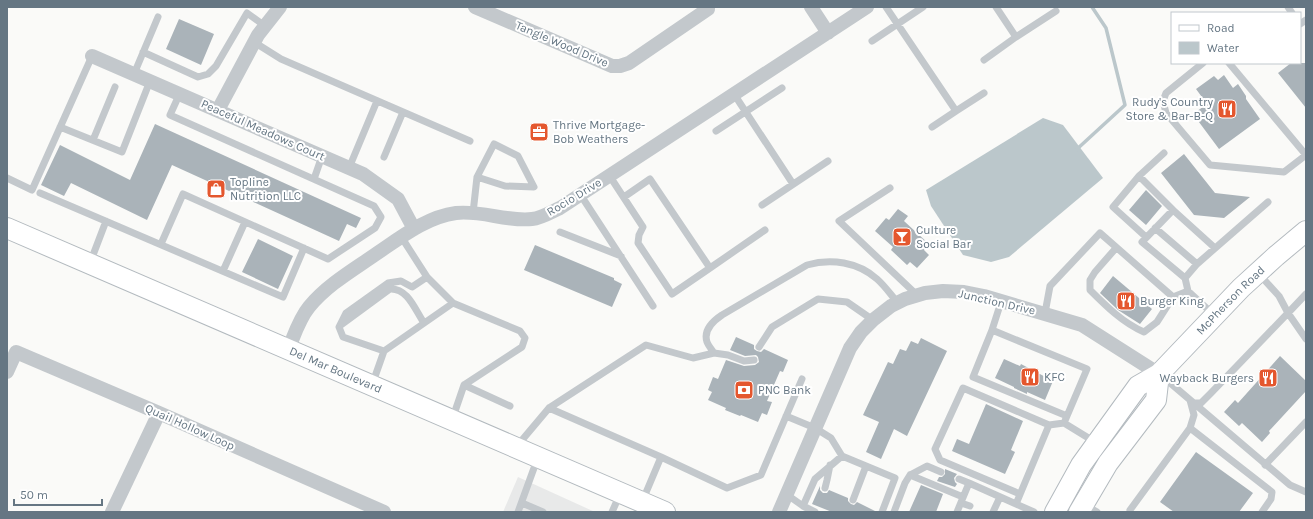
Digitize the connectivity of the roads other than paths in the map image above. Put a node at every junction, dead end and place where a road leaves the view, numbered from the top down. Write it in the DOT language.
graph roads {
  1 [pos="280,7"];
  2 [pos="475,7"];
  3 [pos="811,7"];
  4 [pos="867,7"];
  5 [pos="886,7"];
  6 [pos="923,7"];
  7 [pos="996,7"];
  8 [pos="708,8"];
  9 [pos="1056,11"];
  10 [pos="158,17"];
  11 [pos="897,24"];
  12 [pos="265,26"];
  13 [pos="828,33"];
  14 [pos="1016,37"];
  15 [pos="872,41"];
  16 [pos="254,42"];
  17 [pos="143,52"];
  18 [pos="92,56"];
  19 [pos="984,60"];
  20 [pos="1202,64"];
  21 [pos="1230,64"];
  22 [pos="134,74"];
  23 [pos="150,80"];
  24 [pos="116,87"];
  25 [pos="782,88"];
  26 [pos="984,92"];
  27 [pos="180,93"];
  28 [pos="734,94"];
  29 [pos="378,101"];
  30 [pos="218,110"];
  31 [pos="746,111"];
  32 [pos="956,111"];
  33 [pos="403,112"];
  34 [pos="60,127"];
  35 [pos="932,127"];
  36 [pos="716,131"];
  37 [pos="93,140"];
  38 [pos="470,141"];
  39 [pos="1164,153"];
  40 [pos="1306,155"];
  41 [pos="322,156"];
  42 [pos="384,157"];
  43 [pos="828,161"];
  44 [pos="349,168"];
  45 [pos="609,175"];
  46 [pos="1139,176"];
  47 [pos="477,177"];
  48 [pos="7,178"];
  49 [pos="314,179"];
  50 [pos="793,184"];
  51 [pos="890,188"];
  52 [pos="40,193"];
  53 [pos="580,194"];
  54 [pos="624,197"];
  55 [pos="1268,202"];
  56 [pos="762,205"];
  57 [pos="1173,210"];
  58 [pos="473,213"];
  59 [pos="106,220"];
  60 [pos="245,222"];
  61 [pos="7,228"];
  62 [pos="1155,228"];
  63 [pos="414,229"];
  64 [pos="765,230"];
  65 [pos="1306,231"];
  66 [pos="560,232"];
  67 [pos="1146,237"];
  68 [pos="402,238"];
  69 [pos="160,244"];
  70 [pos="304,248"];
  71 [pos="1116,248"];
  72 [pos="1216,248"];
  73 [pos="620,256"];
  74 [pos="90,264"];
  75 [pos="1197,264"];
  76 [pos="710,268"];
  77 [pos="223,271"];
  78 [pos="1258,272"];
  79 [pos="427,277"];
  80 [pos="1185,278"];
  81 [pos="1188,291"];
  82 [pos="917,295"];
  83 [pos="1306,295"];
  84 [pos="1173,297"];
  85 [pos="898,302"];
  86 [pos="1001,302"];
  87 [pos="453,303"];
  88 [pos="653,306"];
  89 [pos="1045,313"];
  90 [pos="1288,313"];
  91 [pos="1214,315"];
  92 [pos="873,320"];
  93 [pos="424,324"];
  94 [pos="339,326"];
  95 [pos="992,330"];
  96 [pos="1306,339"];
  97 [pos="759,347"];
  98 [pos="288,350"];
  99 [pos="384,352"];
  100 [pos="714,353"];
  101 [pos="754,360"];
  102 [pos="7,372"];
  103 [pos="1159,374"];
  104 [pos="802,379"];
  105 [pos="464,385"];
  106 [pos="371,386"];
  107 [pos="1192,402"];
  108 [pos="510,406"];
  109 [pos="549,408"];
  110 [pos="159,413"];
  111 [pos="786,416"];
  112 [pos="1066,419"];
  113 [pos="452,420"];
  114 [pos="1306,422"];
  115 [pos="1049,425"];
  116 [pos="816,428"];
  117 [pos="1190,428"];
  118 [pos="1096,442"];
  119 [pos="515,448"];
  120 [pos="842,456"];
  121 [pos="538,457"];
  122 [pos="661,457"];
  123 [pos="1265,465"];
  124 [pos="830,466"];
  125 [pos="866,466"];
  126 [pos="941,472"];
  127 [pos="910,475"];
  128 [pos="959,479"];
  129 [pos="969,483"];
  130 [pos="824,488"];
  131 [pos="1306,492"];
  132 [pos="620,493"];
  133 [pos="786,494"];
  134 [pos="1020,494"];
  135 [pos="1000,497"];
  136 [pos="853,500"];
  137 [pos="962,500"];
  138 [pos="642,502"];
  139 [pos="522,503"];
  140 [pos="1016,504"];
  141 [pos="803,506"];
  142 [pos="970,506"];
  143 [pos="1087,509"];
  144 [pos="816,510"];
  145 [pos="1130,511"];
  146 [pos="112,512"];
  147 [pos="384,512"];
  148 [pos="518,512"];
  149 [pos="543,512"];
  150 [pos="612,512"];
  151 [pos="665,512"];
  152 [pos="779,512"];
  153 [pos="882,512"];
  154 [pos="894,512"];
  155 [pos="957,512"];
  156 [pos="993,512"];
  157 [pos="1034,512"];
  158 [pos="1056,512"];
  159 [pos="1262,512"];
  1 -- 12 [label="street"];
  2 -- 8 [label="street, Tangle Wood Drive"];
  3 -- 13 [label="street"];
  4 -- 13 [label="street, Rocio Drive"];
  5 -- 11 [label="lane"];
  6 -- 11 [label="lane"];
  7 -- 14 [label="lane"];
  9 -- 14 [label="lane"];
  10 -- 17 [label="lane"];
  11 -- 15 [label="lane"];
  11 -- 32 [label="lane"];
  12 -- 16 [label="street"];
  12 -- 17 [label="lane"];
  13 -- 28 [label="street, Rocio Drive"];
  14 -- 19 [label="lane"];
  16 -- 29 [label="lane"];
  16 -- 30 [label="street"];
  17 -- 22 [label="lane"];
  18 -- 22 [label="street, Peaceful Meadows Court"];
  18 -- 34 [label="lane"];
  20 -- 40 [label="lane"];
  21 -- 40 [label="lane"];
  22 -- 23 [label="street, Peaceful Meadows Court"];
  23 -- 27 [label="street, Peaceful Meadows Court"];
  23 -- 37 [label="lane"];
  24 -- 37 [label="lane"];
  25 -- 31 [label="lane"];
  26 -- 32 [label="lane"];
  27 -- 30 [label="street, Peaceful Meadows Court"];
  27 -- 49 [label="lane"];
  28 -- 31 [label="lane"];
  28 -- 45 [label="street, Rocio Drive"];
  29 -- 33 [label="lane"];
  29 -- 44 [label="lane"];
  30 -- 41 [label="street, Peaceful Meadows Court"];
  31 -- 36 [label="lane"];
  31 -- 50 [label="lane"];
  32 -- 35 [label="lane"];
  33 -- 38 [label="lane"];
  33 -- 42 [label="lane"];
  34 -- 37 [label="lane"];
  34 -- 48 [label="lane"];
  39 -- 46 [label="lane"];
  41 -- 44 [label="street, Peaceful Meadows Court"];
  41 -- 49 [label="lane"];
  43 -- 50 [label="lane"];
  44 -- 63 [label="street, Peaceful Meadows Court"];
  45 -- 53 [label="street, Rocio Drive"];
  45 -- 54 [label="lane"];
  46 -- 57 [label="lane"];
  46 -- 67 [label="lane"];
  47 -- 47 [label="lane"];
  47 -- 58 [label="lane"];
  49 -- 70 [label="lane"];
  50 -- 56 [label="lane"];
  51 -- 82 [label="lane"];
  52 -- 59 [label="lane"];
  53 -- 58 [label="street, Rocio Drive"];
  53 -- 73 [label="lane"];
  54 -- 76 [label="lane"];
  54 -- 76 [label="lane"];
  55 -- 72 [label="lane"];
  57 -- 62 [label="lane"];
  57 -- 72 [label="lane"];
  58 -- 63 [label="street, Rocio Drive"];
  59 -- 69 [label="lane"];
  59 -- 74 [label="lane"];
  60 -- 69 [label="lane"];
  60 -- 70 [label="lane"];
  60 -- 77 [label="lane"];
  61 -- 74 [label="main road, Del Mar Boulevard"];
  62 -- 67 [label="lane"];
  62 -- 75 [label="lane"];
  63 -- 68 [label="street, Rocio Drive"];
  64 -- 76 [label="lane"];
  65 -- 78 [label="main road, McPherson Road"];
  66 -- 73 [label="lane"];
  67 -- 80 [label="lane"];
  68 -- 79 [label="lane"];
  68 -- 98 [label="street, Rocio Drive"];
  69 -- 77 [label="lane"];
  70 -- 77 [label="lane"];
  71 -- 84 [label="lane"];
  71 -- 84 [label="lane"];
  71 -- 89 [label="lane"];
  72 -- 75 [label="lane"];
  73 -- 88 [label="lane"];
  74 -- 98 [label="main road, Del Mar Boulevard"];
  75 -- 80 [label="lane"];
  78 -- 90 [label="lane"];
  78 -- 91 [label="main road, McPherson Road"];
  79 -- 87 [label="lane"];
  79 -- 94 [label="lane"];
  80 -- 81 [label="lane"];
  81 -- 84 [label="lane"];
  81 -- 91 [label="lane"];
  82 -- 85 [label="street, Junction Drive"];
  82 -- 86 [label="street, Junction Drive"];
  83 -- 90 [label="lane"];
  85 -- 92 [label="street, Junction Drive"];
  85 -- 100 [label="lane"];
  86 -- 89 [label="street, Junction Drive"];
  86 -- 95 [label="lane"];
  87 -- 93 [label="lane"];
  87 -- 105 [label="lane"];
  89 -- 103 [label="street, Junction Drive"];
  90 -- 96 [label="lane"];
  90 -- 107 [label="lane"];
  91 -- 103 [label="main road, McPherson Road"];
  92 -- 97 [label="lane"];
  92 -- 116 [label="street, Junction Drive"];
  93 -- 94 [label="lane"];
  93 -- 99 [label="lane"];
  94 -- 99 [label="lane"];
  95 -- 112 [label="lane"];
  95 -- 112 [label="lane"];
  98 -- 106 [label="main road, Del Mar Boulevard"];
  99 -- 106 [label="lane"];
  100 -- 101 [label="lane"];
  100 -- 109 [label="lane"];
  102 -- 110 [label="street, Quail Hollow Loop"];
  103 -- 107 [label="lane"];
  103 -- 118 [label="main road, McPherson Road"];
  103 -- 143 [label="main road"];
  104 -- 111 [label="lane"];
  105 -- 108 [label="lane"];
  105 -- 113 [label="lane"];
  106 -- 113 [label="main road, Del Mar Boulevard"];
  107 -- 117 [label="lane"];
  107 -- 123 [label="lane"];
  109 -- 119 [label="lane"];
  109 -- 122 [label="lane"];
  110 -- 146 [label="street"];
  110 -- 147 [label="street, Quail Hollow Loop"];
  111 -- 116 [label="lane"];
  111 -- 122 [label="lane"];
  112 -- 115 [label="lane"];
  112 -- 118 [label="lane"];
  113 -- 119 [label="main road, Del Mar Boulevard"];
  114 -- 123 [label="lane"];
  115 -- 134 [label="lane"];
  115 -- 134 [label="lane"];
  116 -- 120 [label="lane"];
  116 -- 133 [label="street, Junction Drive"];
  117 -- 145 [label="lane"];
  117 -- 159 [label="lane"];
  118 -- 158 [label="main road, McPherson Road"];
  119 -- 121 [label="main road, Del Mar Boulevard"];
  120 -- 124 [label="lane"];
  120 -- 125 [label="lane"];
  121 -- 132 [label="main road, Del Mar Boulevard"];
  121 -- 139 [label="lane"];
  122 -- 138 [label="lane"];
  123 -- 131 [label="lane"];
  124 -- 130 [label="lane"];
  124 -- 141 [label="lane"];
  125 -- 136 [label="lane"];
  125 -- 153 [label="lane"];
  126 -- 127 [label="lane"];
  127 -- 137 [label="lane"];
  127 -- 154 [label="lane"];
  128 -- 129 [label="lane"];
  129 -- 135 [label="lane"];
  129 -- 137 [label="lane"];
  132 -- 138 [label="main road, Del Mar Boulevard"];
  132 -- 150 [label="lane"];
  133 -- 141 [label="lane"];
  133 -- 152 [label="street, Junction Drive"];
  134 -- 140 [label="lane"];
  135 -- 140 [label="lane"];
  135 -- 156 [label="lane"];
  137 -- 142 [label="lane"];
  137 -- 155 [label="lane"];
  138 -- 151 [label="main road, Del Mar Boulevard"];
  139 -- 148 [label="lane"];
  139 -- 149 [label="lane"];
  140 -- 157 [label="lane"];
  141 -- 144 [label="lane"];
}
